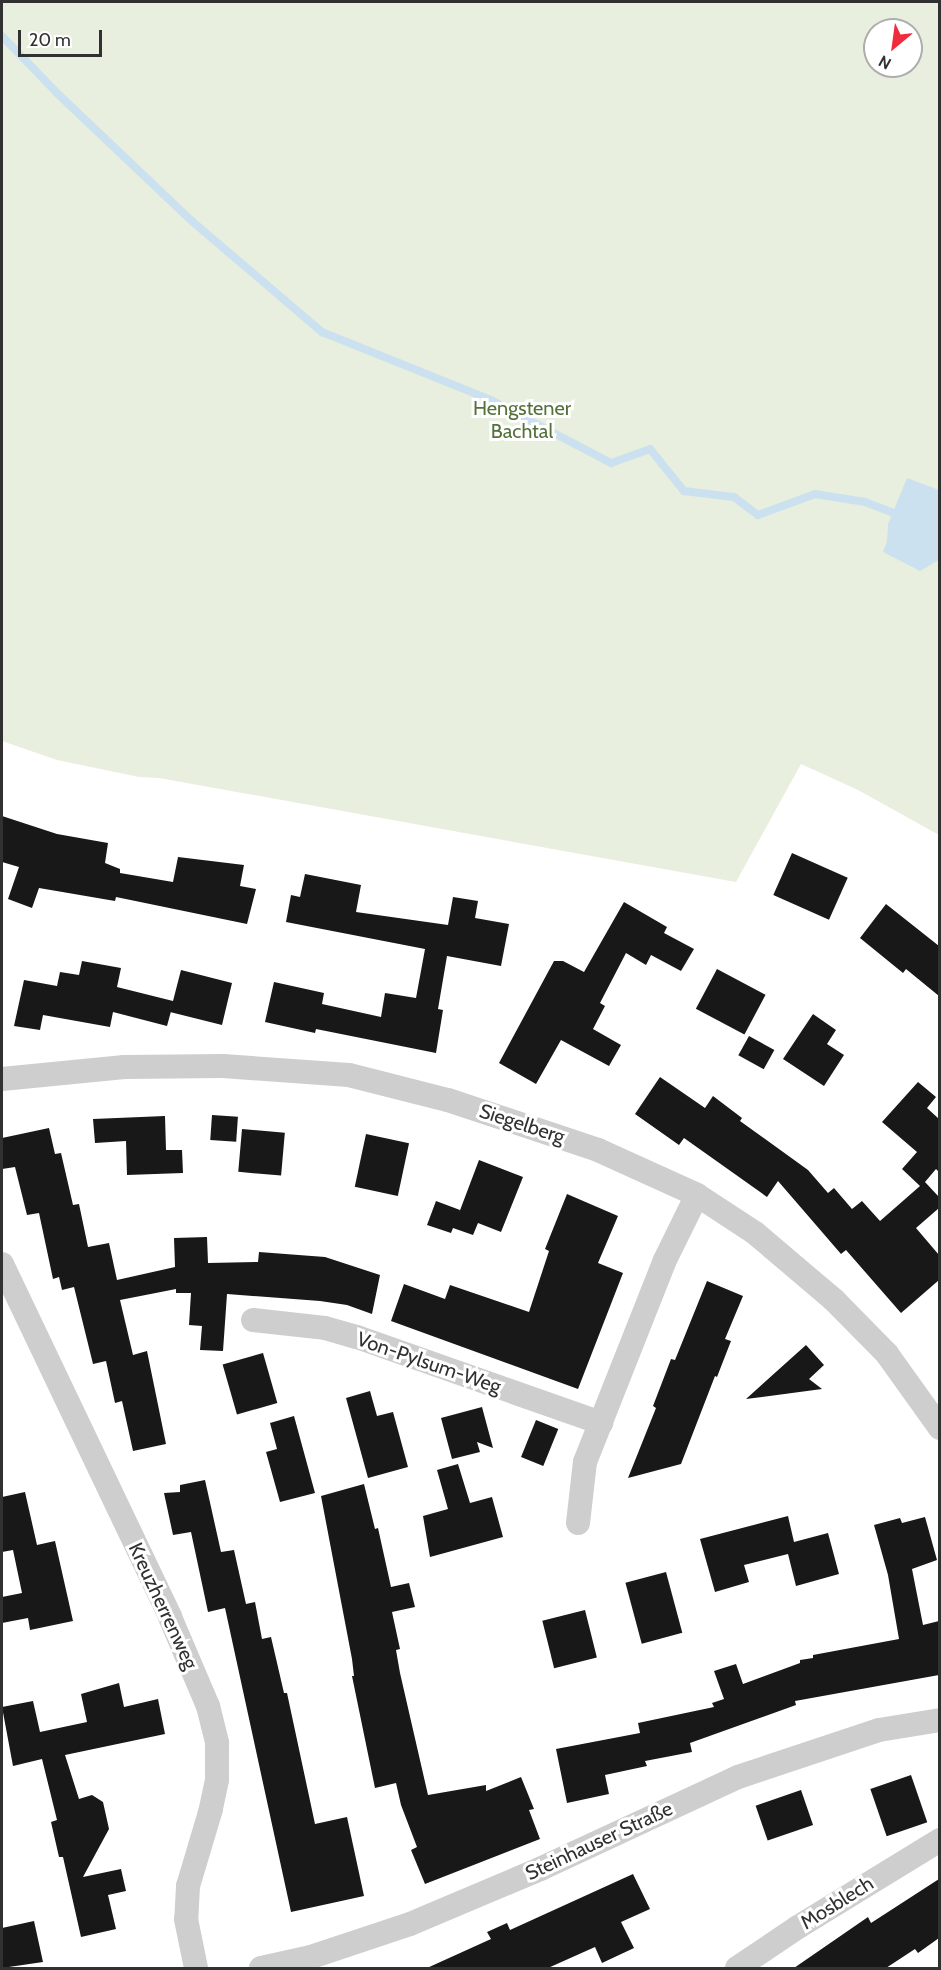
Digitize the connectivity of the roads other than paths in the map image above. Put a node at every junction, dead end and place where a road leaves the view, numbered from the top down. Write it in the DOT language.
graph roads {
  1 [pos="2,1079"];
  2 [pos="697,1196"];
  3 [pos="2,1264"];
  4 [pos="253,1320"];
  5 [pos="601,1423"];
  6 [pos="939,1428"];
  7 [pos="578,1523"];
  8 [pos="939,1720"];
  9 [pos="939,1840"];
  10 [pos="196,1968"];
  11 [pos="261,1968"];
  12 [pos="737,1968"];
  1 -- 2 [label="street, Siegelberg"];
  2 -- 5 [label="street"];
  2 -- 6 [label="street, Siegelberg"];
  3 -- 10 [label="street, Kreuzherrenweg"];
  4 -- 5 [label="street, Von-Pylsum-Weg"];
  5 -- 7 [label="street"];
  8 -- 11 [label="street, Steinhauser Straße"];
  9 -- 12 [label="street, Mosblech"];
}
